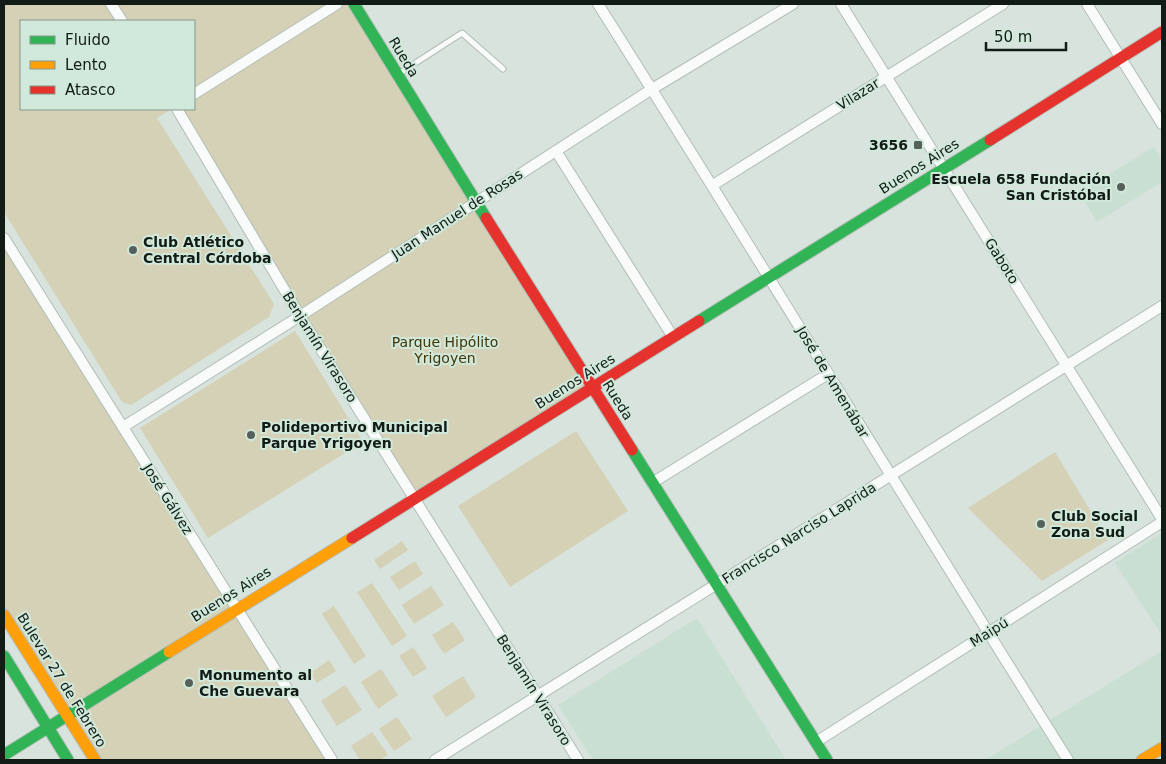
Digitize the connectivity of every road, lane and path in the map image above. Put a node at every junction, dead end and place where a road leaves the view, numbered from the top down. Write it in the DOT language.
graph roads {
  1 [pos="111,4"];
  2 [pos="337,4"];
  3 [pos="354,4"];
  4 [pos="598,4"];
  5 [pos="793,4"];
  6 [pos="841,4"];
  7 [pos="1003,4"];
  8 [pos="1087,4"];
  9 [pos="121,20"];
  10 [pos="1162,32"];
  11 [pos="1121,58"];
  12 [pos="504,69"];
  13 [pos="397,75"];
  14 [pos="886,77"];
  15 [pos="652,89"];
  16 [pos="195,93"];
  17 [pos="178,110"];
  18 [pos="1162,124"];
  19 [pos="556,151"];
  20 [pos="944,168"];
  21 [pos="712,185"];
  22 [pos="476,202"];
  23 [pos="4,238"];
  24 [pos="769,277"];
  25 [pos="1162,306"];
  26 [pos="300,316"];
  27 [pos="673,338"];
  28 [pos="1067,365"];
  29 [pos="828,374"];
  30 [pos="593,387"];
  31 [pos="123,427"];
  32 [pos="891,476"];
  33 [pos="652,483"];
  34 [pos="415,499"];
  35 [pos="1162,521"];
  36 [pos="717,584"];
  37 [pos="237,608"];
  38 [pos="4,615"];
  39 [pos="988,633"];
  40 [pos="4,656"];
  41 [pos="538,696"];
  42 [pos="67,716"];
  43 [pos="48,728"];
  44 [pos="816,742"];
  45 [pos="1162,748"];
  46 [pos="4,755"];
  47 [pos="68,760"];
  48 [pos="95,760"];
  49 [pos="332,760"];
  50 [pos="435,760"];
  51 [pos="578,760"];
  52 [pos="827,760"];
  53 [pos="1068,760"];
  54 [pos="1142,760"];
  1 -- 9 [label="street"];
  2 -- 16 [label="street"];
  3 -- 13 [label="street, Rueda"];
  4 -- 15 [label="street, José de Amenábar"];
  5 -- 15 [label="street, Juan Manuel de Rosas"];
  6 -- 14 [label="street, Gaboto"];
  7 -- 14 [label="street, Vilazar"];
  8 -- 11 [label="street"];
  10 -- 11 [label="street, Buenos Aires"];
  11 -- 18 [label="street"];
  11 -- 20 [label="street, Buenos Aires"];
  12 -- 13 [label="lane"];
  13 -- 22 [label="street, Rueda"];
  14 -- 20 [label="street, Gaboto"];
  14 -- 21 [label="street, Vilazar"];
  15 -- 19 [label="street, Juan Manuel de Rosas"];
  15 -- 21 [label="street, José de Amenábar"];
  17 -- 26 [label="street, Benjamín Virasoro"];
  19 -- 22 [label="street, Juan Manuel de Rosas"];
  19 -- 27 [label="street"];
  20 -- 24 [label="street, Buenos Aires"];
  20 -- 28 [label="street, Gaboto"];
  21 -- 24 [label="street, José de Amenábar"];
  22 -- 26 [label="street, Juan Manuel de Rosas"];
  22 -- 30 [label="street, Rueda"];
  23 -- 31 [label="street, José Gálvez"];
  24 -- 27 [label="street, Buenos Aires"];
  24 -- 29 [label="street, José de Amenábar"];
  25 -- 28 [label="street, Francisco Narciso Laprida"];
  26 -- 31 [label="street, Juan Manuel de Rosas"];
  26 -- 34 [label="street, Benjamín Virasoro"];
  27 -- 30 [label="street, Buenos Aires"];
  28 -- 32 [label="street, Francisco Narciso Laprida"];
  28 -- 35 [label="street, Gaboto"];
  29 -- 32 [label="street, José de Amenábar"];
  29 -- 33 [label="street"];
  30 -- 33 [label="street, Rueda"];
  30 -- 34 [label="street, Buenos Aires"];
  31 -- 37 [label="street, José Gálvez"];
  32 -- 36 [label="street, Francisco Narciso Laprida"];
  32 -- 39 [label="street, José de Amenábar"];
  33 -- 36 [label="street, Rueda"];
  34 -- 37 [label="street, Buenos Aires"];
  34 -- 41 [label="street, Benjamín Virasoro"];
  35 -- 39 [label="street, Maipú"];
  36 -- 41 [label="street, Francisco Narciso Laprida"];
  36 -- 44 [label="street, Rueda"];
  37 -- 42 [label="street, Buenos Aires"];
  37 -- 49 [label="street, José Gálvez"];
  38 -- 42 [label="street, Bulevar 27 de Febrero"];
  39 -- 44 [label="street, Maipú"];
  39 -- 53 [label="street, José de Amenábar"];
  40 -- 43 [label="street"];
  41 -- 50 [label="street, Francisco Narciso Laprida"];
  41 -- 51 [label="street, Benjamín Virasoro"];
  42 -- 43 [label="street, Buenos Aires"];
  42 -- 48 [label="street, Bulevar 27 de Febrero"];
  43 -- 46 [label="street, Buenos Aires"];
  43 -- 47 [label="street"];
  44 -- 52 [label="street, Rueda"];
  45 -- 54 [label="street"];
}
